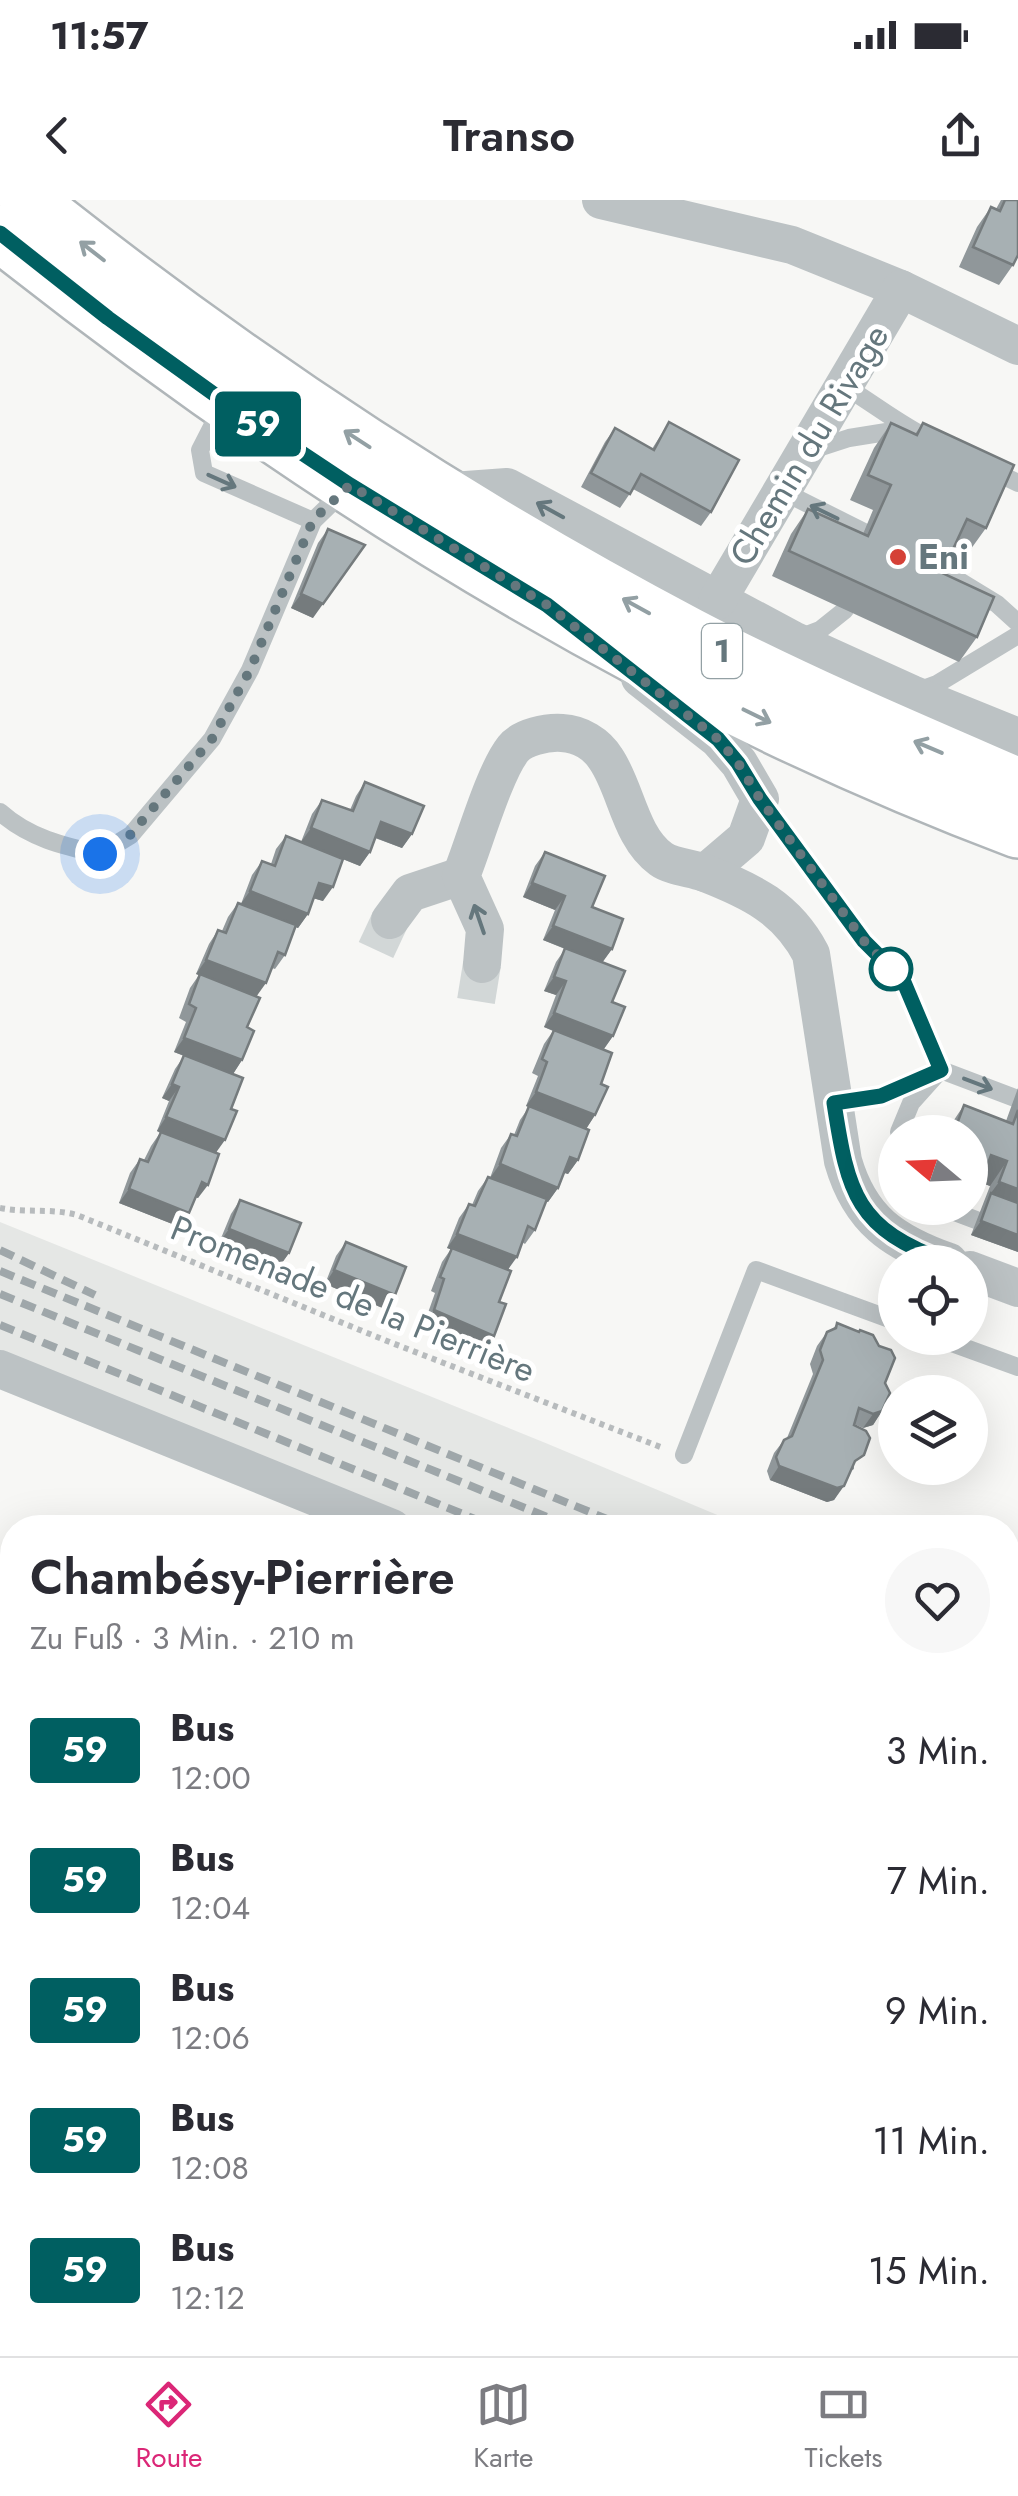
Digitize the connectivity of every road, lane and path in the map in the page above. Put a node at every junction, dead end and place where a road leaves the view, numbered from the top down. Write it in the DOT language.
graph roads {
  1 [pos="27,200"];
  2 [pos="601,200"];
  3 [pos="0,233"];
  4 [pos="901,289"];
  5 [pos="1018,346"];
  6 [pos="846,387"];
  7 [pos="906,429"];
  8 [pos="808,451"];
  9 [pos="1018,483"];
  10 [pos="440,492"];
  11 [pos="784,492"];
  12 [pos="331,503"];
  13 [pos="864,532"];
  14 [pos="938,568"];
  15 [pos="717,601"];
  16 [pos="547,605"];
  17 [pos="846,610"];
  18 [pos="1018,622"];
  19 [pos="1018,635"];
  20 [pos="794,640"];
  21 [pos="912,694"];
  22 [pos="1018,736"];
  23 [pos="1018,786"];
  24 [pos="760,799"];
  25 [pos="0,812"];
  26 [pos="1018,830"];
  27 [pos="705,873"];
  28 [pos="461,876"];
  29 [pos="390,920"];
  30 [pos="482,964"];
  31 [pos="941,1070"];
  32 [pos="1015,1098"];
  33 [pos="834,1103"];
  34 [pos="907,1115"];
  35 [pos="0,1208"];
  36 [pos="910,1245"];
  37 [pos="988,1277"];
  38 [pos="1018,1288"];
  39 [pos="878,1316"];
  40 [pos="985,1355"];
  41 [pos="1018,1367"];
  42 [pos="0,1368"];
  43 [pos="684,1455"];
  44 [pos="360,1515"];
  10 -- 1 [label="main road, 1, one-way"];
  2 -- 4 [label="street, Chemin du Rivage"];
  3 -- 12 [label="main road, 1, one-way"];
  4 -- 5 [label="street, Chemin du Rivage"];
  4 -- 6 [label="street, Chemin du Rivage"];
  6 -- 7 [label="lane"];
  6 -- 8 [label="street, Chemin du Rivage"];
  7 -- 8 [label="lane"];
  7 -- 9 [label="lane"];
  8 -- 11 [label="street, Chemin du Rivage"];
  15 -- 10 [label="street, one-way"];
  23 -- 10 [label="main road, 1, one-way"];
  13 -- 11 [label="lane, one-way"];
  11 -- 15 [label="street, Chemin du Rivage"];
  12 -- 16 [label="main road, 1"];
  12 -- 25 [label="lane"];
  14 -- 18 [label="lane"];
  15 -- 20 [label="street"];
  16 -- 24 [label="street"];
  16 -- 26 [label="main road, 1, one-way"];
  17 -- 20 [label="lane"];
  19 -- 21 [label="lane"];
  20 -- 21 [label="street"];
  21 -- 22 [label="street"];
  24 -- 27 [label="street"];
  24 -- 31 [label="lane"];
  27 -- 28 [label="street"];
  27 -- 33 [label="street"];
  28 -- 29 [label="street"];
  30 -- 28 [label="street, one-way"];
  31 -- 32 [label="lane, one-way"];
  31 -- 33 [label="lane"];
  31 -- 34 [label="lane"];
  33 -- 36 [label="street"];
  35 -- 43 [label="path, Promenade de la Pierrière"];
  37 -- 38 [label="street"];
  39 -- 43 [label="lane"];
  40 -- 41 [label="lane"];
  42 -- 44 [label="street"];
}
